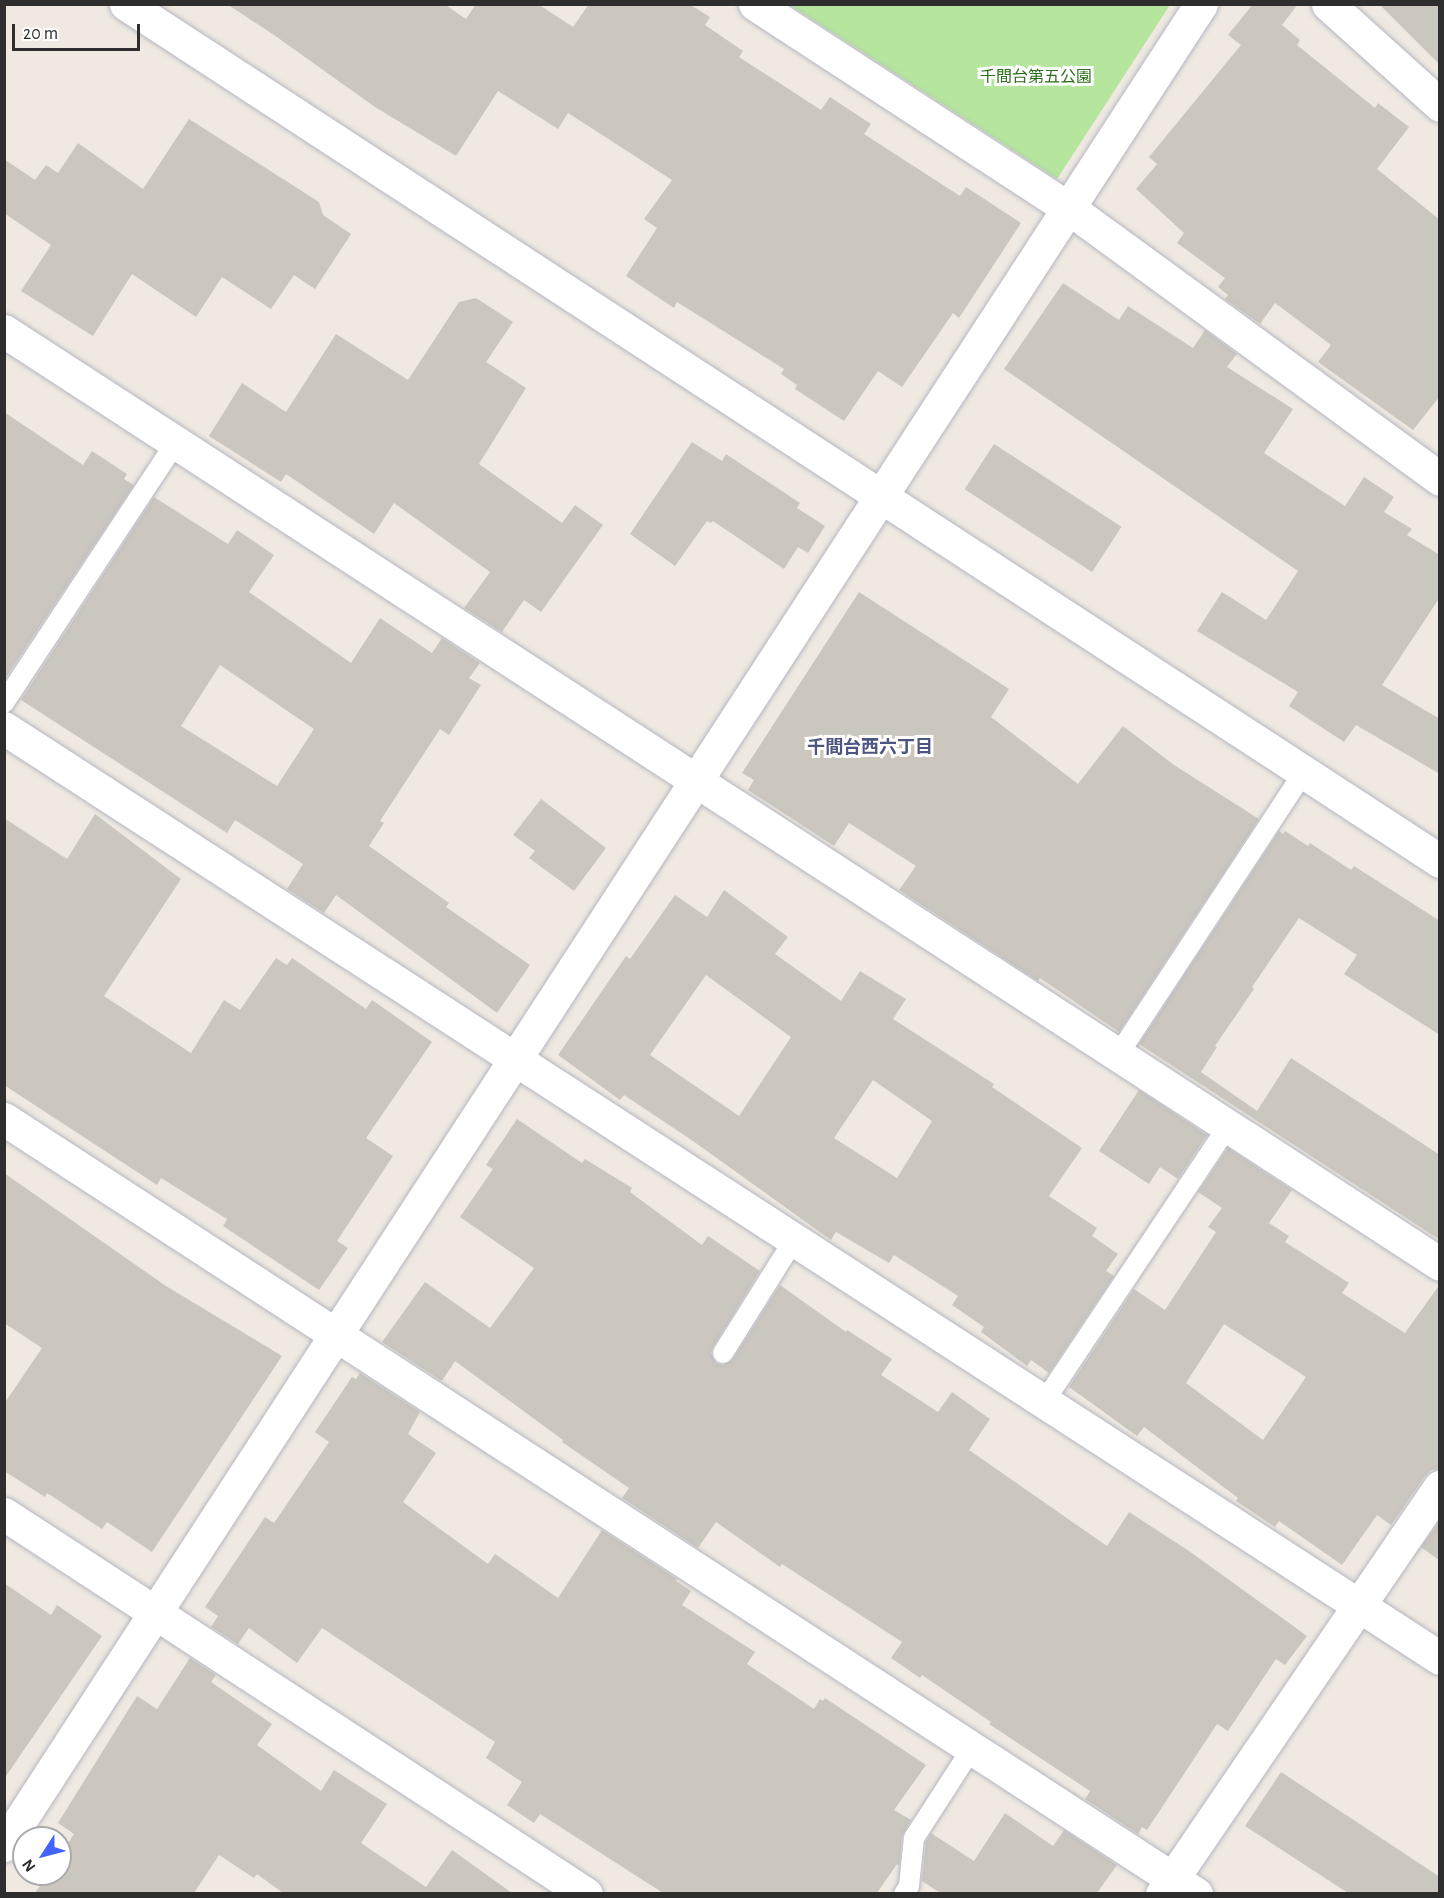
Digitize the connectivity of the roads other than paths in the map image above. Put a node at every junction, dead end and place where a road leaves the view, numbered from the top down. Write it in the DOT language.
graph roads {
  1 [pos="126,4"];
  2 [pos="755,4"];
  3 [pos="1200,4"];
  4 [pos="1328,4"];
  5 [pos="1440,105"];
  6 [pos="1070,209"];
  7 [pos="4,331"];
  8 [pos="176,442"];
  9 [pos="1440,479"];
  10 [pos="879,495"];
  11 [pos="4,703"];
  12 [pos="4,728"];
  13 [pos="1304,772"];
  14 [pos="695,780"];
  15 [pos="1440,861"];
  16 [pos="1118,1055"];
  17 [pos="514,1059"];
  18 [pos="4,1119"];
  19 [pos="1228,1126"];
  20 [pos="794,1240"];
  21 [pos="1440,1264"];
  22 [pos="336,1334"];
  23 [pos="723,1353"];
  24 [pos="1044,1402"];
  25 [pos="1440,1487"];
  26 [pos="4,1514"];
  27 [pos="1359,1606"];
  28 [pos="154,1614"];
  29 [pos="1440,1658"];
  30 [pos="972,1748"];
  31 [pos="4,1845"];
  32 [pos="1177,1888"];
  33 [pos="586,1893"];
  34 [pos="904,1893"];
  1 -- 10 [label="street"];
  2 -- 6 [label="street"];
  3 -- 6 [label="street"];
  4 -- 5 [label="street"];
  6 -- 9 [label="street"];
  6 -- 10 [label="street"];
  7 -- 8 [label="street"];
  8 -- 11 [label="lane"];
  8 -- 14 [label="street"];
  10 -- 13 [label="street"];
  10 -- 14 [label="street"];
  12 -- 17 [label="street"];
  13 -- 15 [label="street"];
  13 -- 16 [label="lane"];
  14 -- 16 [label="street"];
  14 -- 17 [label="street"];
  16 -- 19 [label="street"];
  17 -- 20 [label="street"];
  17 -- 22 [label="street"];
  18 -- 22 [label="street"];
  19 -- 21 [label="street"];
  19 -- 24 [label="lane"];
  20 -- 23 [label="lane"];
  20 -- 24 [label="street"];
  22 -- 28 [label="street"];
  22 -- 30 [label="street"];
  24 -- 27 [label="street"];
  25 -- 27 [label="street"];
  26 -- 28 [label="street"];
  27 -- 29 [label="street"];
  27 -- 32 [label="street"];
  28 -- 31 [label="street"];
  28 -- 33 [label="street"];
  30 -- 32 [label="street"];
  30 -- 34 [label="lane"];
}
